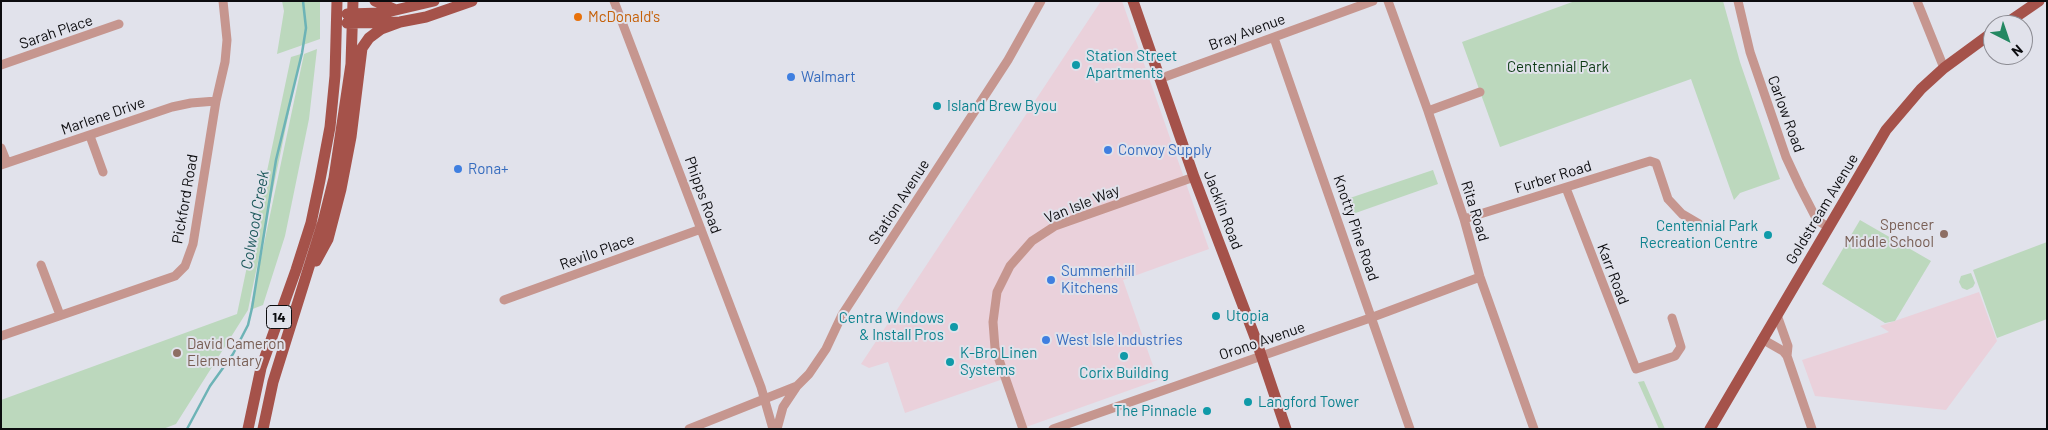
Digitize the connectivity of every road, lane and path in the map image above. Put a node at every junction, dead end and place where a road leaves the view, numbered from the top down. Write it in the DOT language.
graph roads {
  1 [pos="223,1"];
  2 [pos="337,1"];
  3 [pos="353,1"];
  4 [pos="375,1"];
  5 [pos="434,1"];
  6 [pos="472,1"];
  7 [pos="614,1"];
  8 [pos="1041,1"];
  9 [pos="1133,1"];
  10 [pos="1373,1"];
  11 [pos="1388,1"];
  12 [pos="1738,1"];
  13 [pos="1917,1"];
  14 [pos="2039,1"];
  15 [pos="2019,15"];
  16 [pos="399,16"];
  17 [pos="338,18"];
  18 [pos="353,18"];
  19 [pos="120,24"];
  20 [pos="1274,38"];
  21 [pos="1983,39"];
  22 [pos="1,65"];
  23 [pos="1944,68"];
  24 [pos="1159,78"];
  25 [pos="1480,92"];
  26 [pos="216,101"];
  27 [pos="1428,111"];
  28 [pos="90,136"];
  29 [pos="1,148"];
  30 [pos="4,164"];
  31 [pos="103,172"];
  32 [pos="1194,177"];
  33 [pos="1566,188"];
  34 [pos="1464,219"];
  35 [pos="1699,224"];
  36 [pos="1828,227"];
  37 [pos="701,229"];
  38 [pos="41,265"];
  39 [pos="1480,277"];
  40 [pos="303,285"];
  41 [pos="504,300"];
  42 [pos="60,315"];
  43 [pos="1777,315"];
  44 [pos="1373,317"];
  45 [pos="1672,318"];
  46 [pos="1,336"];
  47 [pos="1762,340"];
  48 [pos="1261,356"];
  49 [pos="1787,356"];
  50 [pos="797,386"];
  51 [pos="764,399"];
  52 [pos="770,419"];
  53 [pos="248,429"];
  54 [pos="264,429"];
  55 [pos="689,429"];
  56 [pos="763,429"];
  57 [pos="773,429"];
  58 [pos="777,429"];
  59 [pos="1023,429"];
  60 [pos="1052,429"];
  61 [pos="1286,429"];
  62 [pos="1410,429"];
  63 [pos="1534,429"];
  64 [pos="1710,429"];
  65 [pos="1812,429"];
  1 -- 26 [label="street, Pickford Road"];
  2 -- 17 [label="main road, 14"];
  3 -- 18 [label="main road, 14"];
  4 -- 16 [label="main road"];
  5 -- 16 [label="main road"];
  6 -- 16 [label="main road"];
  7 -- 37 [label="street, Phipps Road"];
  8 -- 50 [label="street, Station Avenue"];
  9 -- 24 [label="main road, Jacklin Road"];
  10 -- 20 [label="street, Bray Avenue"];
  11 -- 27 [label="street, Rita Road"];
  12 -- 36 [label="street, Carlow Road"];
  13 -- 23 [label="street"];
  14 -- 15 [label="main road"];
  16 -- 18 [label="main road"];
  16 -- 40 [label="main road"];
  17 -- 18 [label="main road"];
  17 -- 53 [label="main road, 14"];
  18 -- 40 [label="main road, 14"];
  19 -- 22 [label="street, Sarah Place"];
  20 -- 24 [label="street, Bray Avenue"];
  20 -- 44 [label="street, Knotty Pine Road"];
  21 -- 23 [label="main road, Goldstream Avenue"];
  23 -- 36 [label="main road, Goldstream Avenue"];
  24 -- 32 [label="main road, Jacklin Road"];
  25 -- 27 [label="street"];
  26 -- 28 [label="street, Marlene Drive"];
  26 -- 42 [label="street, Pickford Road"];
  27 -- 34 [label="street, Rita Road"];
  28 -- 30 [label="street, Marlene Drive"];
  28 -- 31 [label="street"];
  29 -- 30 [label="street"];
  32 -- 48 [label="main road, Jacklin Road"];
  32 -- 59 [label="street, Van Isle Way"];
  33 -- 34 [label="street, Furber Road"];
  33 -- 35 [label="street, Furber Road"];
  33 -- 45 [label="street, Karr Road"];
  34 -- 39 [label="street, Rita Road"];
  36 -- 43 [label="main road, Goldstream Avenue"];
  37 -- 41 [label="street, Revilo Place"];
  37 -- 51 [label="street, Phipps Road"];
  38 -- 42 [label="street"];
  39 -- 44 [label="street, Orono Avenue"];
  39 -- 63 [label="street, Rita Road"];
  40 -- 54 [label="main road, 14"];
  42 -- 46 [label="street, Pickford Road"];
  43 -- 47 [label="main road, Goldstream Avenue"];
  43 -- 49 [label="street"];
  44 -- 48 [label="street, Orono Avenue"];
  44 -- 62 [label="street, Knotty Pine Road"];
  47 -- 49 [label="street"];
  47 -- 64 [label="main road, Goldstream Avenue"];
  48 -- 60 [label="street, Orono Avenue"];
  48 -- 61 [label="main road, Jacklin Road"];
  49 -- 65 [label="street"];
  50 -- 51 [label="street, Station Avenue"];
  50 -- 58 [label="street"];
  51 -- 52 [label="street, Phipps Road"];
  51 -- 55 [label="street, Station Avenue"];
  52 -- 56 [label="street"];
  52 -- 57 [label="street, Phipps Road"];
}
